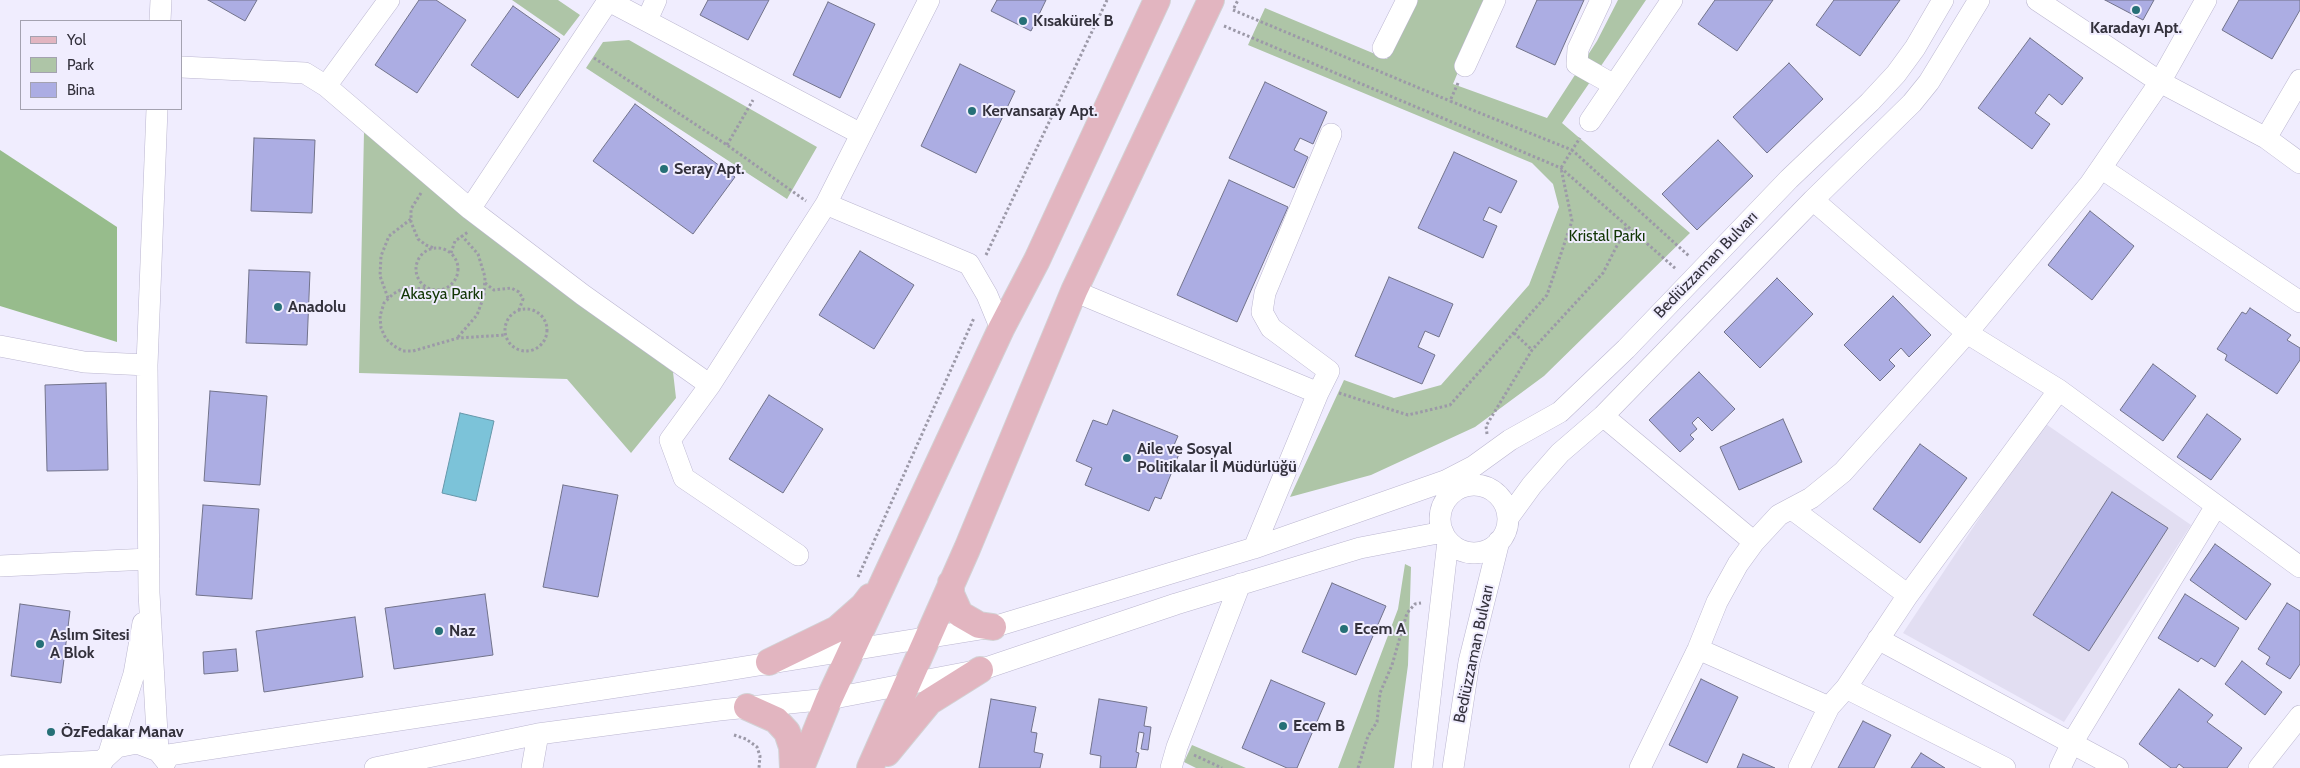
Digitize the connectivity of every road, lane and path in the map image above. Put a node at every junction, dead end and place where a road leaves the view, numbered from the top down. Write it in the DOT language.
graph roads {
  1 [pos="161,0"];
  2 [pos="388,0"];
  3 [pos="608,0"];
  4 [pos="656,0"];
  5 [pos="929,0"];
  6 [pos="1107,0"];
  7 [pos="1157,0"];
  8 [pos="1406,0"];
  9 [pos="1495,0"];
  10 [pos="1600,0"];
  11 [pos="1672,0"];
  12 [pos="1943,0"];
  13 [pos="1980,0"];
  14 [pos="2037,0"];
  15 [pos="2206,0"];
  16 [pos="1222,5"];
  17 [pos="160,20"];
  18 [pos="647,20"];
  19 [pos="1224,26"];
  20 [pos="578,47"];
  21 [pos="1383,48"];
  22 [pos="1465,66"];
  23 [pos="182,67"];
  24 [pos="2300,80"];
  25 [pos="764,82"];
  26 [pos="2160,82"];
  27 [pos="1614,85"];
  28 [pos="326,86"];
  29 [pos="1450,101"];
  30 [pos="157,110"];
  31 [pos="1590,121"];
  32 [pos="861,134"];
  33 [pos="1331,134"];
  34 [pos="2266,138"];
  35 [pos="727,145"];
  36 [pos="1572,150"];
  37 [pos="2300,163"];
  38 [pos="1561,168"];
  39 [pos="2101,168"];
  40 [pos="433,178"];
  41 [pos="1813,200"];
  42 [pos="823,208"];
  43 [pos="470,209"];
  44 [pos="411,219"];
  45 [pos="490,224"];
  46 [pos="1627,226"];
  47 [pos="461,235"];
  48 [pos="434,248"];
  49 [pos="451,253"];
  50 [pos="1696,275"];
  51 [pos="975,276"];
  52 [pos="485,277"];
  53 [pos="430,289"];
  54 [pos="1074,291"];
  55 [pos="388,298"];
  56 [pos="2300,302"];
  57 [pos="518,311"];
  58 [pos="974,312"];
  59 [pos="1001,329"];
  60 [pos="1514,333"];
  61 [pos="1967,333"];
  62 [pos="505,335"];
  63 [pos="457,338"];
  64 [pos="0,346"];
  65 [pos="1532,350"];
  66 [pos="147,365"];
  67 [pos="1323,384"];
  68 [pos="710,385"];
  69 [pos="2059,390"];
  70 [pos="1603,416"];
  71 [pos="1482,460"];
  72 [pos="1456,489"];
  73 [pos="2216,506"];
  74 [pos="1792,509"];
  75 [pos="1508,518"];
  76 [pos="1446,536"];
  77 [pos="1499,541"];
  78 [pos="1754,542"];
  79 [pos="1254,548"];
  80 [pos="798,555"];
  81 [pos="149,559"];
  82 [pos="0,566"];
  83 [pos="2300,567"];
  84 [pos="890,568"];
  85 [pos="856,582"];
  86 [pos="951,584"];
  87 [pos="1240,584"];
  88 [pos="149,593"];
  89 [pos="1908,595"];
  90 [pos="1442,599"];
  91 [pos="993,627"];
  92 [pos="926,639"];
  93 [pos="1878,639"];
  94 [pos="1698,649"];
  95 [pos="852,650"];
  96 [pos="769,662"];
  97 [pos="980,670"];
  98 [pos="907,684"];
  99 [pos="1846,688"];
  100 [pos="829,699"];
  101 [pos="748,707"];
  102 [pos="1829,707"];
  103 [pos="2298,724"];
  104 [pos="538,734"];
  105 [pos="734,735"];
  106 [pos="2072,743"];
  107 [pos="1177,747"];
  108 [pos="163,758"];
  109 [pos="104,761"];
  110 [pos="0,766"];
  111 [pos="376,768"];
  112 [pos="532,768"];
  113 [pos="759,768"];
  114 [pos="793,768"];
  115 [pos="802,768"];
  116 [pos="870,768"];
  117 [pos="876,768"];
  118 [pos="1172,768"];
  119 [pos="1222,768"];
  120 [pos="1358,768"];
  121 [pos="1422,768"];
  122 [pos="1453,768"];
  123 [pos="1640,768"];
  124 [pos="1799,768"];
  125 [pos="2005,768"];
  126 [pos="2060,768"];
  127 [pos="2118,768"];
  128 [pos="2260,768"];
  1 -- 17 [label="street"];
  2 -- 28 [label="street"];
  3 -- 18 [label="street"];
  3 -- 20 [label="street"];
  4 -- 18 [label="street"];
  5 -- 32 [label="street"];
  6 -- 51 [label="path"];
  7 -- 59 [label="main road"];
  8 -- 21 [label="street"];
  9 -- 22 [label="street"];
  10 -- 27 [label="street"];
  11 -- 27 [label="street"];
  12 -- 50 [label="street, Bediüzzaman Bulvarı"];
  13 -- 41 [label="street, Bediüzzaman Bulvarı"];
  14 -- 26 [label="street"];
  15 -- 26 [label="street"];
  16 -- 29 [label="path"];
  16 -- 54 [label="main road"];
  18 -- 25 [label="street"];
  19 -- 38 [label="path"];
  20 -- 35 [label="path"];
  20 -- 43 [label="street"];
  22 -- 29 [label="path"];
  23 -- 28 [label="street"];
  24 -- 34 [label="street"];
  25 -- 32 [label="street"];
  25 -- 35 [label="path"];
  26 -- 34 [label="street"];
  26 -- 39 [label="street"];
  27 -- 31 [label="street"];
  28 -- 40 [label="street"];
  29 -- 36 [label="path"];
  30 -- 66 [label="street"];
  31 -- 36 [label="path"];
  32 -- 42 [label="street"];
  33 -- 67 [label="street"];
  34 -- 37 [label="street"];
  35 -- 42 [label="path"];
  36 -- 38 [label="path"];
  36 -- 50 [label="path"];
  38 -- 46 [label="path"];
  38 -- 60 [label="path"];
  39 -- 56 [label="street"];
  39 -- 61 [label="street"];
  40 -- 43 [label="street"];
  40 -- 44 [label="path"];
  41 -- 61 [label="street"];
  41 -- 70 [label="street, Bediüzzaman Bulvarı"];
  42 -- 51 [label="street"];
  42 -- 68 [label="street"];
  43 -- 45 [label="street"];
  44 -- 48 [label="path"];
  44 -- 55 [label="path"];
  45 -- 47 [label="path"];
  45 -- 68 [label="street"];
  46 -- 50 [label="path"];
  46 -- 65 [label="path"];
  47 -- 49 [label="path"];
  47 -- 52 [label="path"];
  48 -- 49 [label="path"];
  48 -- 53 [label="path"];
  49 -- 53 [label="path"];
  50 -- 71 [label="street, Bediüzzaman Bulvarı"];
  51 -- 59 [label="street"];
  52 -- 57 [label="path"];
  52 -- 63 [label="path"];
  53 -- 55 [label="path"];
  54 -- 67 [label="street"];
  54 -- 86 [label="main road"];
  55 -- 63 [label="path"];
  57 -- 62 [label="path"];
  57 -- 62 [label="path"];
  58 -- 85 [label="path"];
  59 -- 84 [label="main road"];
  60 -- 65 [label="path"];
  60 -- 67 [label="path"];
  61 -- 69 [label="street"];
  61 -- 74 [label="street"];
  62 -- 63 [label="path"];
  64 -- 66 [label="street"];
  65 -- 71 [label="path"];
  66 -- 81 [label="street"];
  67 -- 79 [label="street"];
  68 -- 80 [label="street"];
  69 -- 73 [label="street"];
  69 -- 89 [label="street"];
  70 -- 75 [label="street, Bediüzzaman Bulvarı"];
  70 -- 78 [label="street"];
  71 -- 72 [label="street"];
  71 -- 79 [label="street, Bediüzzaman Bulvarı"];
  72 -- 75 [label="street"];
  72 -- 76 [label="street"];
  73 -- 83 [label="street"];
  73 -- 106 [label="street"];
  74 -- 78 [label="street"];
  74 -- 89 [label="street"];
  75 -- 77 [label="street"];
  76 -- 77 [label="street"];
  76 -- 87 [label="street"];
  76 -- 90 [label="street, Bediüzzaman Bulvarı"];
  77 -- 122 [label="street, Bediüzzaman Bulvarı"];
  78 -- 94 [label="street"];
  79 -- 91 [label="street, Bediüzzaman Bulvarı"];
  81 -- 82 [label="street"];
  81 -- 88 [label="street"];
  84 -- 95 [label="main road"];
  84 -- 96 [label="main road"];
  86 -- 91 [label="main road"];
  86 -- 92 [label="main road"];
  87 -- 97 [label="street"];
  87 -- 107 [label="street"];
  88 -- 108 [label="street"];
  88 -- 109 [label="street"];
  89 -- 93 [label="street"];
  90 -- 120 [label="path"];
  90 -- 121 [label="street, Bediüzzaman Bulvarı"];
  91 -- 92 [label="street, Bediüzzaman Bulvarı"];
  92 -- 95 [label="street, Bediüzzaman Bulvarı"];
  92 -- 98 [label="main road"];
  93 -- 99 [label="street"];
  93 -- 106 [label="street"];
  94 -- 102 [label="street"];
  94 -- 123 [label="street"];
  95 -- 96 [label="street, Bediüzzaman Bulvarı"];
  95 -- 100 [label="main road"];
  96 -- 108 [label="street, Bediüzzaman Bulvarı"];
  97 -- 98 [label="street"];
  97 -- 117 [label="main road"];
  98 -- 100 [label="street"];
  98 -- 116 [label="main road"];
  99 -- 102 [label="street"];
  99 -- 125 [label="street"];
  100 -- 101 [label="street"];
  100 -- 115 [label="main road"];
  101 -- 104 [label="street"];
  101 -- 114 [label="main road"];
  102 -- 124 [label="street"];
  103 -- 128 [label="street"];
  104 -- 111 [label="street"];
  104 -- 112 [label="street"];
  105 -- 113 [label="path"];
  106 -- 126 [label="street"];
  106 -- 127 [label="street"];
  107 -- 118 [label="street"];
  107 -- 119 [label="path"];
  108 -- 109 [label="street"];
  109 -- 110 [label="street"];
}
